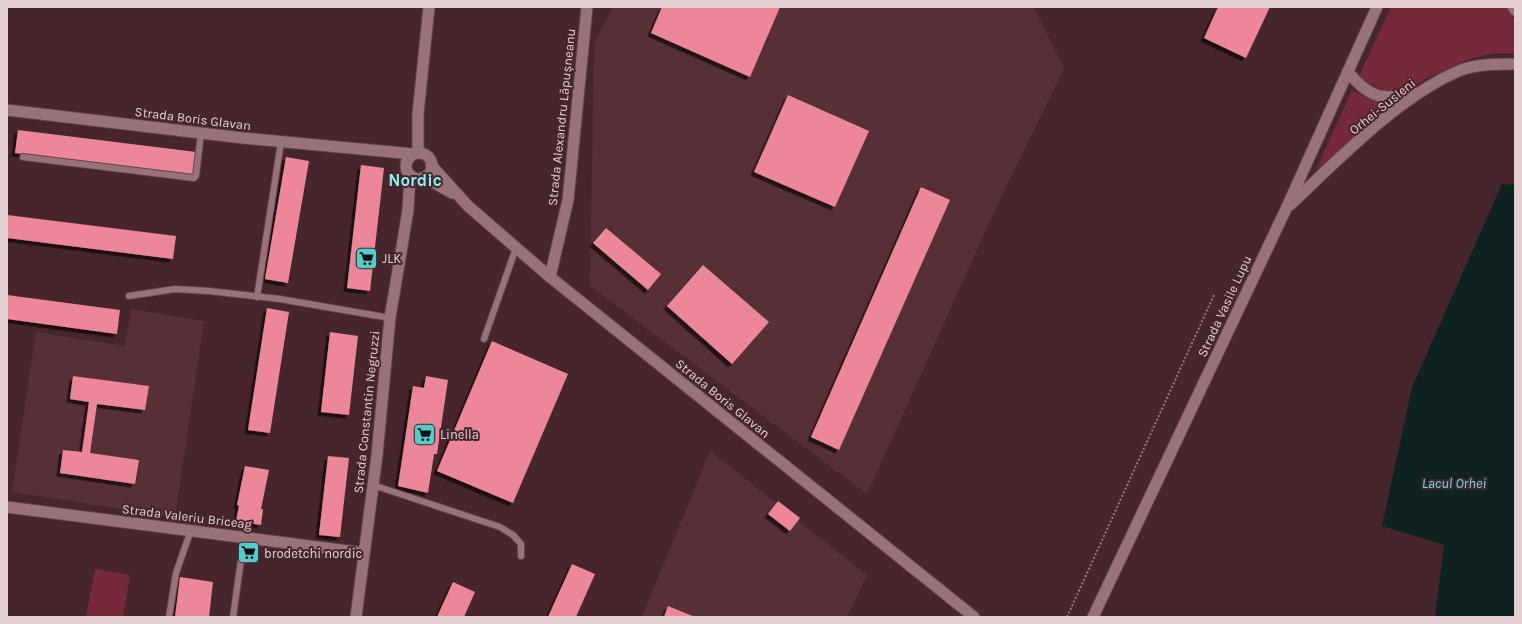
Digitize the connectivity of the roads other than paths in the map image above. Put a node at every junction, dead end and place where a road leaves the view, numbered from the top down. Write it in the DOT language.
graph roads {
  1 [pos="429,7"];
  2 [pos="587,7"];
  3 [pos="1377,7"];
  4 [pos="1513,7"];
  5 [pos="1515,10"];
  6 [pos="1515,64"];
  7 [pos="1348,72"];
  8 [pos="1418,93"];
  9 [pos="7,110"];
  10 [pos="201,133"];
  11 [pos="281,142"];
  12 [pos="376,152"];
  13 [pos="416,154"];
  14 [pos="23,157"];
  15 [pos="431,165"];
  16 [pos="415,174"];
  17 [pos="459,197"];
  18 [pos="1286,209"];
  19 [pos="516,248"];
  20 [pos="550,277"];
  21 [pos="129,296"];
  22 [pos="257,297"];
  23 [pos="390,318"];
  24 [pos="484,339"];
  25 [pos="373,485"];
  26 [pos="7,507"];
  27 [pos="191,530"];
  28 [pos="251,538"];
  29 [pos="364,553"];
  30 [pos="522,556"];
  31 [pos="169,617"];
  32 [pos="233,617"];
  33 [pos="356,617"];
  34 [pos="974,617"];
  35 [pos="1093,617"];
  1 -- 13 [label="street"];
  2 -- 20 [label="street, Strada Alexandru Lăpușneanu"];
  3 -- 7 [label="street, Strada Vasile Lupu"];
  4 -- 5 [label="street"];
  6 -- 8 [label="street, Orhei-Susleni"];
  7 -- 8 [label="street"];
  7 -- 18 [label="street, Strada Vasile Lupu"];
  8 -- 18 [label="street, Orhei-Susleni"];
  9 -- 10 [label="street, Strada Boris Glavan"];
  10 -- 11 [label="street, Strada Boris Glavan"];
  10 -- 14 [label="lane"];
  11 -- 12 [label="street, Strada Boris Glavan"];
  11 -- 22 [label="lane"];
  12 -- 13 [label="street, Strada Boris Glavan"];
  12 -- 16 [label="street, Strada Boris Glavan"];
  13 -- 15 [label="street, Strada Boris Glavan"];
  13 -- 16 [label="street"];
  15 -- 16 [label="street"];
  15 -- 17 [label="street, Strada Boris Glavan"];
  16 -- 17 [label="street, Strada Boris Glavan"];
  16 -- 23 [label="street, Strada Constantin Negruzzi"];
  17 -- 19 [label="street, Strada Boris Glavan"];
  18 -- 35 [label="street, Strada Vasile Lupu"];
  19 -- 20 [label="street, Strada Boris Glavan"];
  19 -- 24 [label="lane"];
  20 -- 34 [label="street, Strada Boris Glavan"];
  21 -- 22 [label="lane"];
  22 -- 23 [label="lane"];
  23 -- 25 [label="street, Strada Constantin Negruzzi"];
  25 -- 29 [label="street, Strada Constantin Negruzzi"];
  25 -- 30 [label="lane"];
  26 -- 27 [label="street, Strada Valeriu Briceag"];
  27 -- 28 [label="street, Strada Valeriu Briceag"];
  27 -- 31 [label="lane"];
  28 -- 29 [label="street, Strada Valeriu Briceag"];
  28 -- 32 [label="lane"];
  29 -- 33 [label="street, Strada Constantin Negruzzi"];
}
